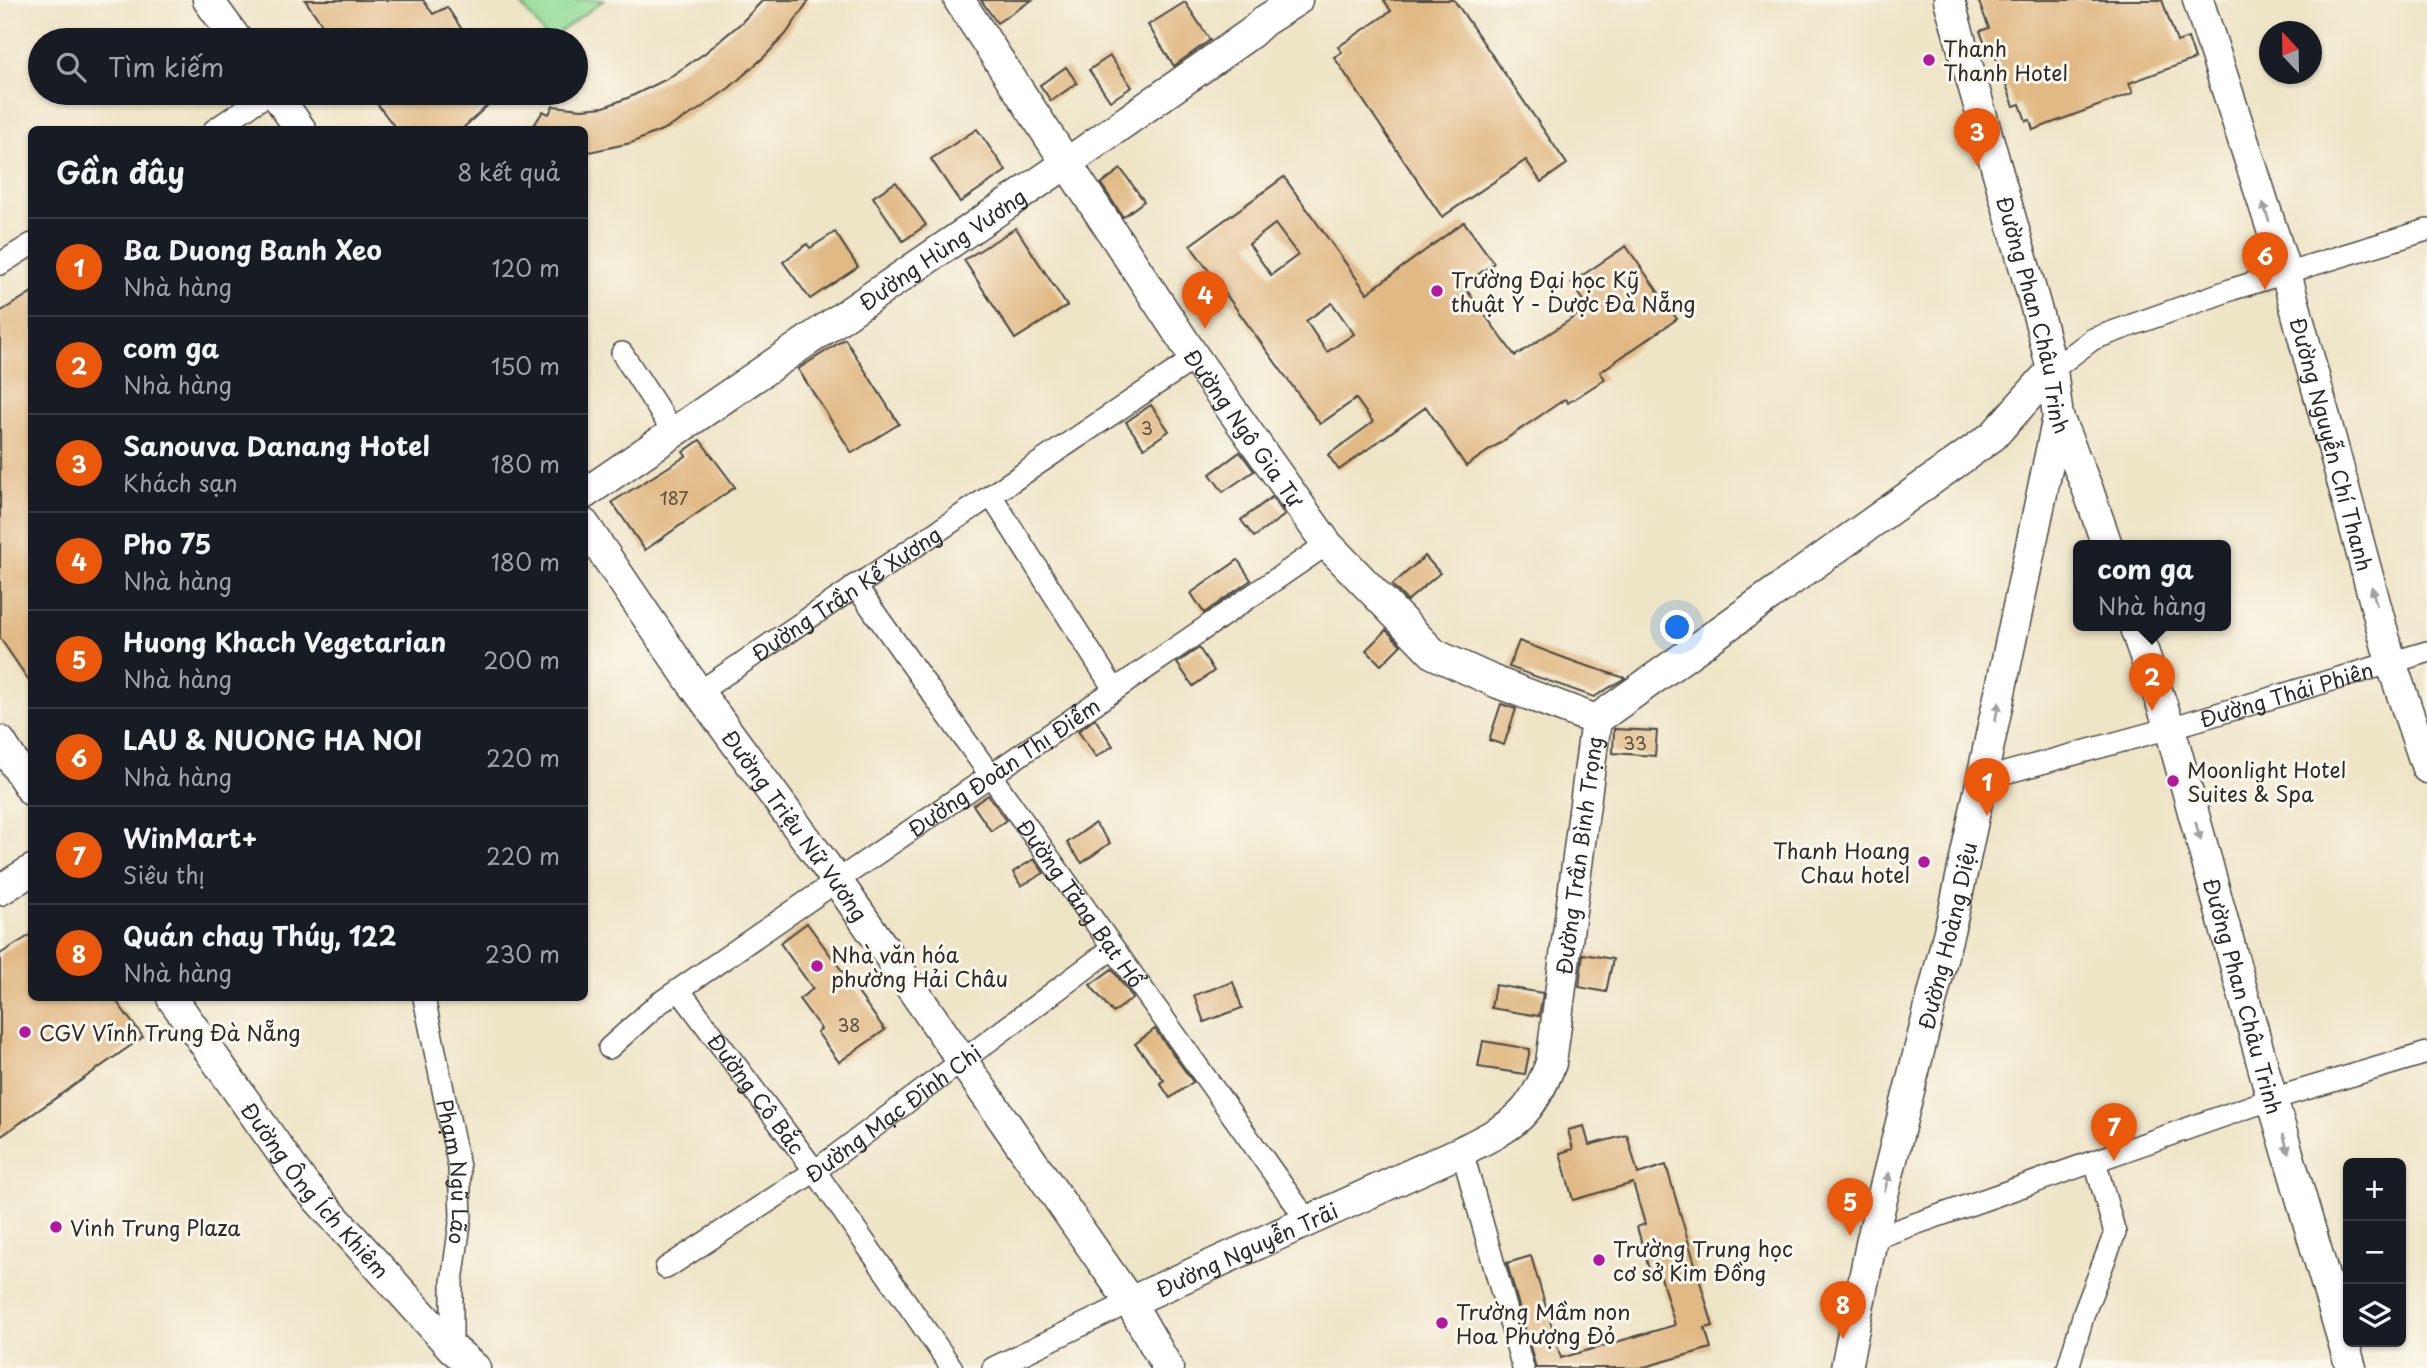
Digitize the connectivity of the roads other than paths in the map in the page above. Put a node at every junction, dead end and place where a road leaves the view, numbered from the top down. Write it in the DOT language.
graph roads {
  1 [pos="208,0"];
  2 [pos="959,0"];
  3 [pos="1297,0"];
  4 [pos="1949,0"];
  5 [pos="2199,0"];
  6 [pos="228,28"];
  7 [pos="251,105"];
  8 [pos="283,105"];
  9 [pos="220,126"];
  10 [pos="298,126"];
  11 [pos="1067,163"];
  12 [pos="2427,230"];
  13 [pos="28,246"];
  14 [pos="0,264"];
  15 [pos="2286,273"];
  16 [pos="622,353"];
  17 [pos="1195,358"];
  18 [pos="2052,370"];
  19 [pos="2058,417"];
  20 [pos="674,433"];
  21 [pos="2088,489"];
  22 [pos="588,491"];
  23 [pos="2043,491"];
  24 [pos="992,497"];
  25 [pos="588,530"];
  26 [pos="2105,540"];
  27 [pos="1327,544"];
  28 [pos="855,585"];
  29 [pos="2136,631"];
  30 [pos="2427,652"];
  31 [pos="2391,662"];
  32 [pos="1114,689"];
  33 [pos="699,692"];
  34 [pos="1596,720"];
  35 [pos="2169,728"];
  36 [pos="0,741"];
  37 [pos="2427,768"];
  38 [pos="989,774"];
  39 [pos="1983,779"];
  40 [pos="28,785"];
  41 [pos="28,872"];
  42 [pos="837,881"];
  43 [pos="0,890"];
  44 [pos="1113,948"];
  45 [pos="680,991"];
  46 [pos="174,1001"];
  47 [pos="425,1001"];
  48 [pos="609,1048"];
  49 [pos="2427,1053"];
  50 [pos="962,1060"];
  51 [pos="2272,1099"];
  52 [pos="1502,1131"];
  53 [pos="1462,1151"];
  54 [pos="2095,1161"];
  55 [pos="815,1171"];
  56 [pos="1307,1220"];
  57 [pos="1872,1239"];
  58 [pos="666,1268"];
  59 [pos="1130,1302"];
  60 [pos="455,1358"];
  61 [pos="475,1368"];
  62 [pos="952,1368"];
  63 [pos="993,1368"];
  64 [pos="1168,1368"];
  65 [pos="1523,1368"];
  66 [pos="1846,1368"];
  67 [pos="2068,1368"];
  68 [pos="2351,1368"];
  1 -- 6 [label="street"];
  2 -- 11 [label="street, Đường Ngô Gia Tự"];
  3 -- 11 [label="street, Đường Hùng Vương"];
  4 -- 18 [label="street, Đường Phan Châu Trinh"];
  15 -- 5 [label="street, Đường Nguyễn Chí Thanh, one-way"];
  7 -- 9 [label="street"];
  8 -- 10 [label="street"];
  11 -- 17 [label="street, Đường Ngô Gia Tự"];
  11 -- 20 [label="street, Đường Hùng Vương"];
  12 -- 15 [label="street"];
  13 -- 14 [label="street"];
  15 -- 18 [label="street"];
  31 -- 15 [label="street, Đường Nguyễn Chí Thanh, one-way"];
  16 -- 20 [label="street"];
  17 -- 24 [label="street, Đường Trần Kế Xương"];
  17 -- 27 [label="street, Đường Ngô Gia Tự"];
  18 -- 19 [label="street, Đường Phan Châu Trinh"];
  18 -- 34 [label="street, Đường Trần Bình Trọng"];
  19 -- 21 [label="street, Đường Phan Châu Trinh"];
  19 -- 23 [label="street, Đường Hoàng Diệu"];
  20 -- 22 [label="street, Đường Hùng Vương"];
  21 -- 23 [label="street"];
  21 -- 26 [label="street, Đường Phan Châu Trinh"];
  39 -- 23 [label="street, Đường Hoàng Diệu, one-way"];
  24 -- 28 [label="street, Đường Trần Kế Xương"];
  24 -- 32 [label="street"];
  25 -- 33 [label="street, Đường Triệu Nữ Vương"];
  27 -- 32 [label="street, Đường Đoàn Thị Điểm"];
  27 -- 34 [label="street, Đường Ngô Gia Tự"];
  28 -- 33 [label="street, Đường Trần Kế Xương"];
  28 -- 38 [label="street, Đường Tăng Bạt Hổ"];
  29 -- 35 [label="street, Đường Phan Châu Trinh"];
  30 -- 31 [label="street, Đường Thái Phiên"];
  31 -- 35 [label="street, Đường Thái Phiên"];
  31 -- 37 [label="street, Đường Nguyễn Chí Thanh"];
  32 -- 38 [label="street, Đường Đoàn Thị Điểm"];
  33 -- 42 [label="street, Đường Triệu Nữ Vương"];
  34 -- 52 [label="street, Đường Trần Bình Trọng"];
  35 -- 39 [label="street, Đường Thái Phiên"];
  35 -- 51 [label="street, Đường Phan Châu Trinh, one-way"];
  36 -- 40 [label="street"];
  38 -- 42 [label="street, Đường Đoàn Thị Điểm"];
  38 -- 44 [label="street, Đường Tăng Bạt Hổ"];
  57 -- 39 [label="street, Đường Hoàng Diệu, one-way"];
  41 -- 43 [label="street"];
  42 -- 45 [label="street, Đường Đoàn Thị Điểm"];
  42 -- 50 [label="street, Đường Triệu Nữ Vương"];
  44 -- 50 [label="street, Đường Mạc Đĩnh Chi"];
  44 -- 56 [label="street, Đường Tăng Bạt Hổ"];
  45 -- 48 [label="street, Đường Đoàn Thị Điểm"];
  45 -- 55 [label="street, Đường Cô Bắc"];
  46 -- 60 [label="street, Đường Ông Ích Khiêm"];
  47 -- 60 [label="street, Phạm Ngũ Lão"];
  49 -- 51 [label="street"];
  50 -- 55 [label="street, Đường Mạc Đĩnh Chi"];
  50 -- 59 [label="street, Đường Triệu Nữ Vương"];
  51 -- 54 [label="street"];
  51 -- 68 [label="street, Đường Phan Châu Trinh, one-way"];
  52 -- 53 [label="street, Đường Nguyễn Trãi"];
  53 -- 56 [label="street, Đường Nguyễn Trãi"];
  53 -- 65 [label="street"];
  54 -- 57 [label="street"];
  54 -- 67 [label="street"];
  55 -- 58 [label="street, Đường Mạc Đĩnh Chi"];
  55 -- 62 [label="street, Đường Cô Bắc"];
  56 -- 59 [label="street, Đường Nguyễn Trãi"];
  57 -- 66 [label="street, Đường Hoàng Diệu"];
  59 -- 63 [label="street, Đường Nguyễn Trãi"];
  59 -- 64 [label="street, Đường Triệu Nữ Vương"];
  60 -- 61 [label="street, Đường Ông Ích Khiêm"];
}
